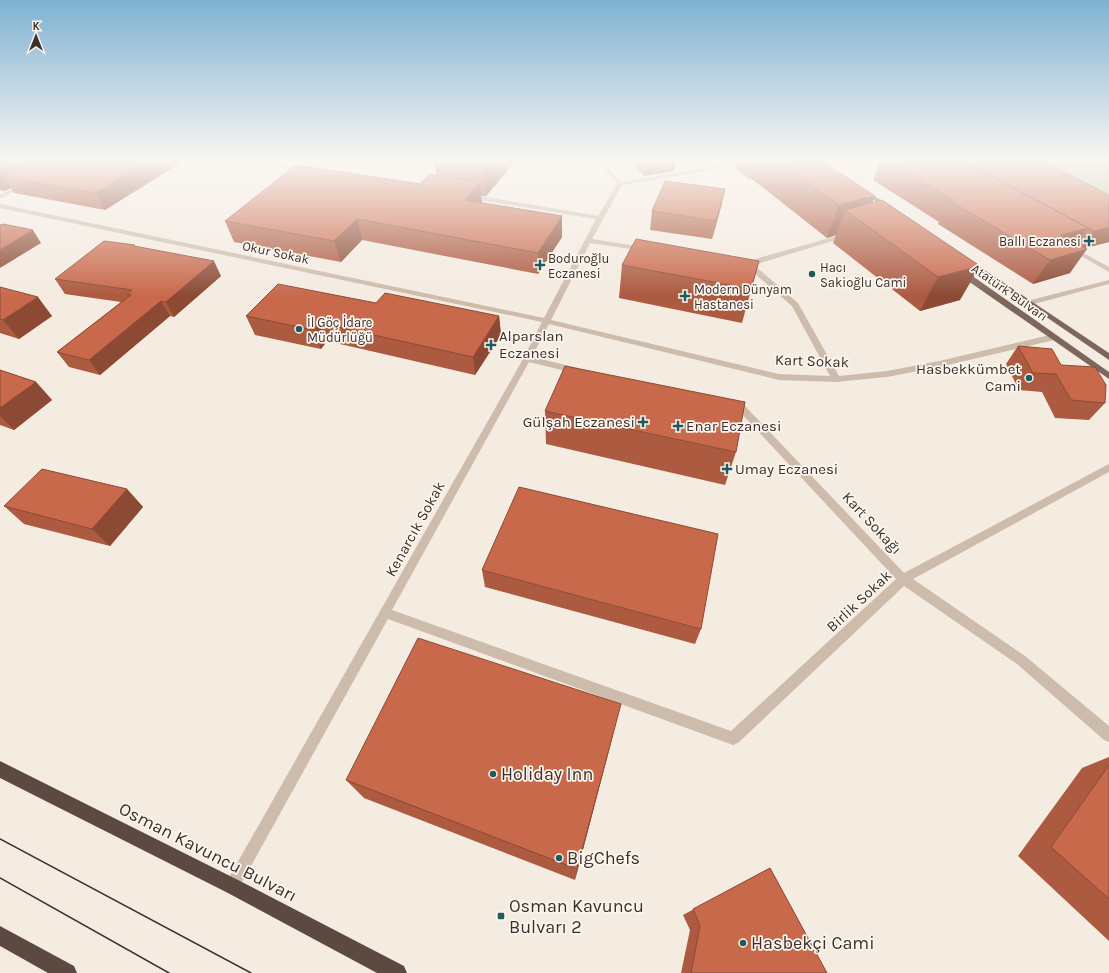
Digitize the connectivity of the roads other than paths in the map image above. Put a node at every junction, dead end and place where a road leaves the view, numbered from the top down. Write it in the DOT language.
graph roads {
  1 [pos="524,205"];
  2 [pos="607,205"];
  3 [pos="885,205"];
  4 [pos="0,206"];
  5 [pos="895,212"];
  6 [pos="600,218"];
  7 [pos="853,234"];
  8 [pos="589,241"];
  9 [pos="1068,246"];
  10 [pos="650,250"];
  11 [pos="959,255"];
  12 [pos="734,262"];
  13 [pos="749,264"];
  14 [pos="957,270"];
  15 [pos="1109,270"];
  16 [pos="1109,282"];
  17 [pos="1030,303"];
  18 [pos="547,321"];
  19 [pos="1054,337"];
  20 [pos="1109,357"];
  21 [pos="527,359"];
  22 [pos="588,373"];
  23 [pos="1109,376"];
  24 [pos="836,379"];
  25 [pos="726,405"];
  26 [pos="1109,468"];
  27 [pos="903,579"];
  28 [pos="385,613"];
  29 [pos="1109,735"];
  30 [pos="0,769"];
  31 [pos="232,886"];
  32 [pos="0,936"];
  33 [pos="67,973"];
  34 [pos="397,973"];
  1 -- 6 [label="street"];
  2 -- 6 [label="street, Kenarcık Sokak"];
  3 -- 5 [label="main road"];
  4 -- 18 [label="street, Okur Sokak"];
  6 -- 8 [label="street, Kenarcık Sokak"];
  7 -- 13 [label="street"];
  8 -- 10 [label="street"];
  8 -- 18 [label="street, Kenarcık Sokak"];
  9 -- 15 [label="street"];
  11 -- 17 [label="main road, Atatürk Bulvarı"];
  12 -- 13 [label="street"];
  13 -- 24 [label="street"];
  14 -- 19 [label="main road, Atatürk Bulvarı"];
  16 -- 17 [label="street"];
  17 -- 20 [label="main road, Atatürk Bulvarı"];
  18 -- 21 [label="street, Kenarcık Sokak"];
  18 -- 24 [label="street, Kart Sokak"];
  19 -- 23 [label="main road, Atatürk Bulvarı"];
  19 -- 24 [label="street, Kart Sokak"];
  21 -- 22 [label="street"];
  21 -- 28 [label="street, Kenarcık Sokak"];
  25 -- 27 [label="street, Kart Sokağı"];
  26 -- 27 [label="street, Birlik Sokak"];
  27 -- 28 [label="street, Birlik Sokak"];
  27 -- 29 [label="street, Kart Sokağı"];
  28 -- 31 [label="street, Kenarcık Sokak"];
  30 -- 31 [label="highway, Osman Kavuncu Bulvarı"];
  31 -- 34 [label="highway, Osman Kavuncu Bulvarı"];
  32 -- 33 [label="highway"];
}
